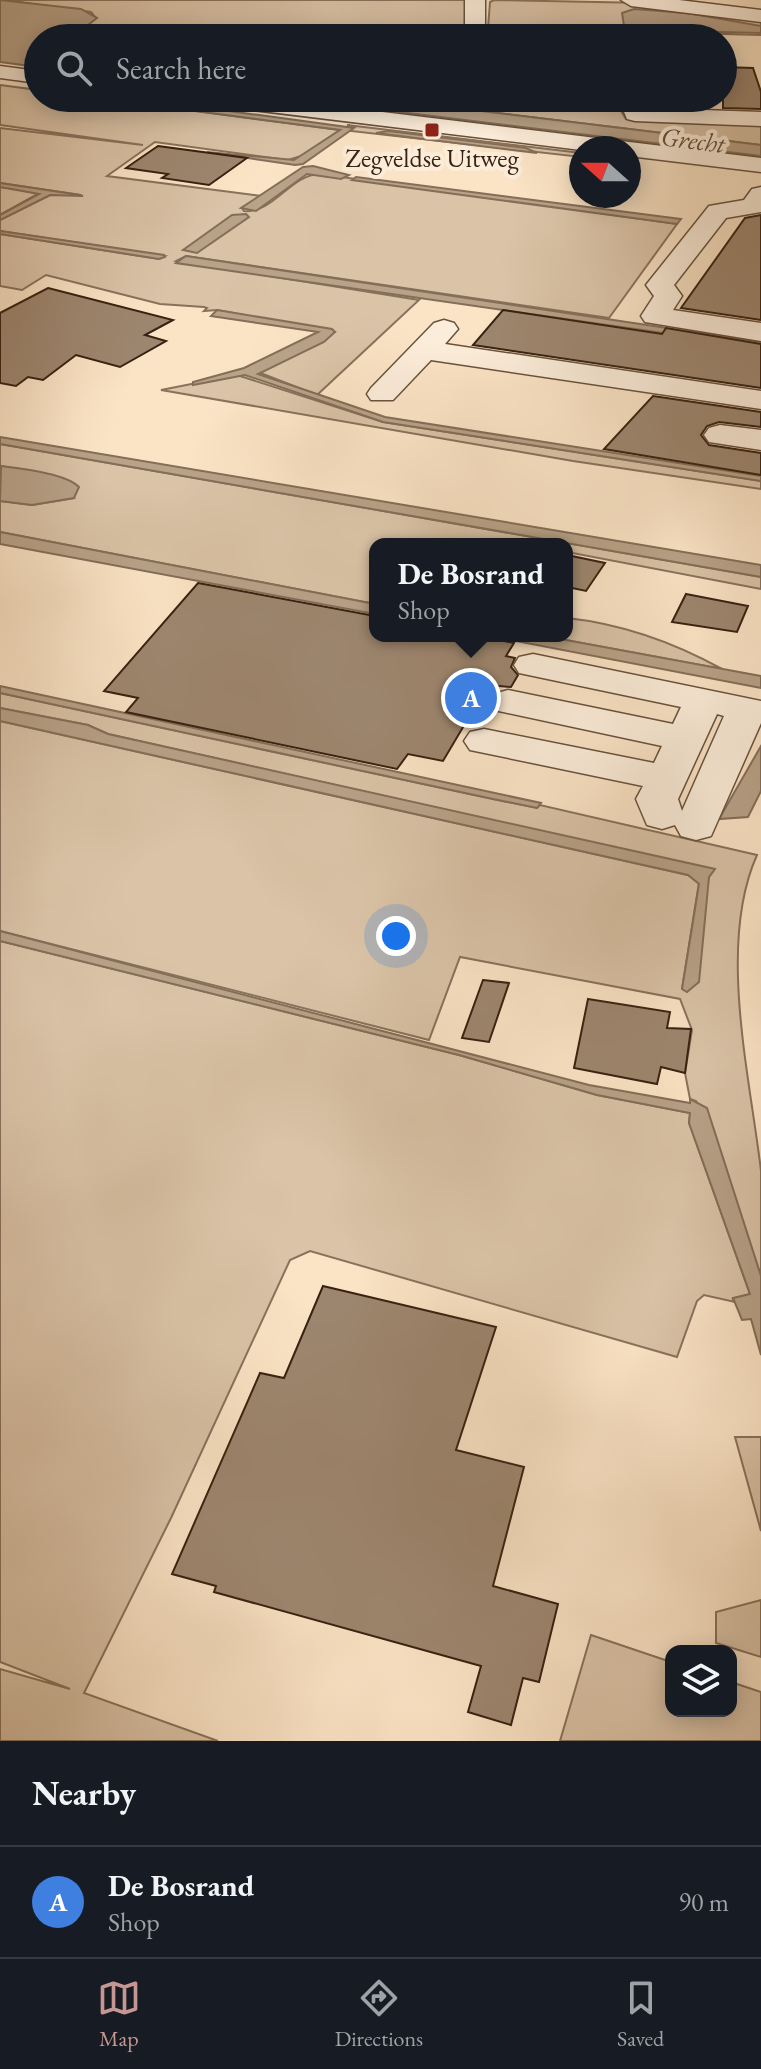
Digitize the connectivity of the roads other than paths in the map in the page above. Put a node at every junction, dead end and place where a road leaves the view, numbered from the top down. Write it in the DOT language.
graph roads {
  1 [pos="475,0"];
  2 [pos="631,0"];
  3 [pos="761,16"];
  4 [pos="475,24"];
  5 [pos="0,72"];
  6 [pos="24,75"];
  7 [pos="326,112"];
  8 [pos="635,112"];
  9 [pos="761,119"];
  10 [pos="569,142"];
  11 [pos="641,150"];
  12 [pos="761,165"];
  13 [pos="761,194"];
  14 [pos="446,327"];
  15 [pos="761,332"];
  16 [pos="424,350"];
  17 [pos="382,394"];
  18 [pos="761,400"];
  19 [pos="720,435"];
  20 [pos="761,440"];
  21 [pos="533,665"];
  22 [pos="704,700"];
  23 [pos="508,702"];
  24 [pos="685,739"];
  25 [pos="484,741"];
  26 [pos="674,807"];
  1 -- 4 [label="street"];
  2 -- 3 [label="street"];
  5 -- 6 [label="street"];
  7 -- 10 [label="street"];
  8 -- 9 [label="street"];
  11 -- 12 [label="street"];
  13 -- 15 [label="street"];
  14 -- 16 [label="street"];
  16 -- 17 [label="street"];
  16 -- 18 [label="street"];
  19 -- 20 [label="street"];
  21 -- 22 [label="street"];
  22 -- 24 [label="street"];
  22 -- 26 [label="street"];
  23 -- 24 [label="street"];
  24 -- 26 [label="street"];
  25 -- 26 [label="street"];
}
